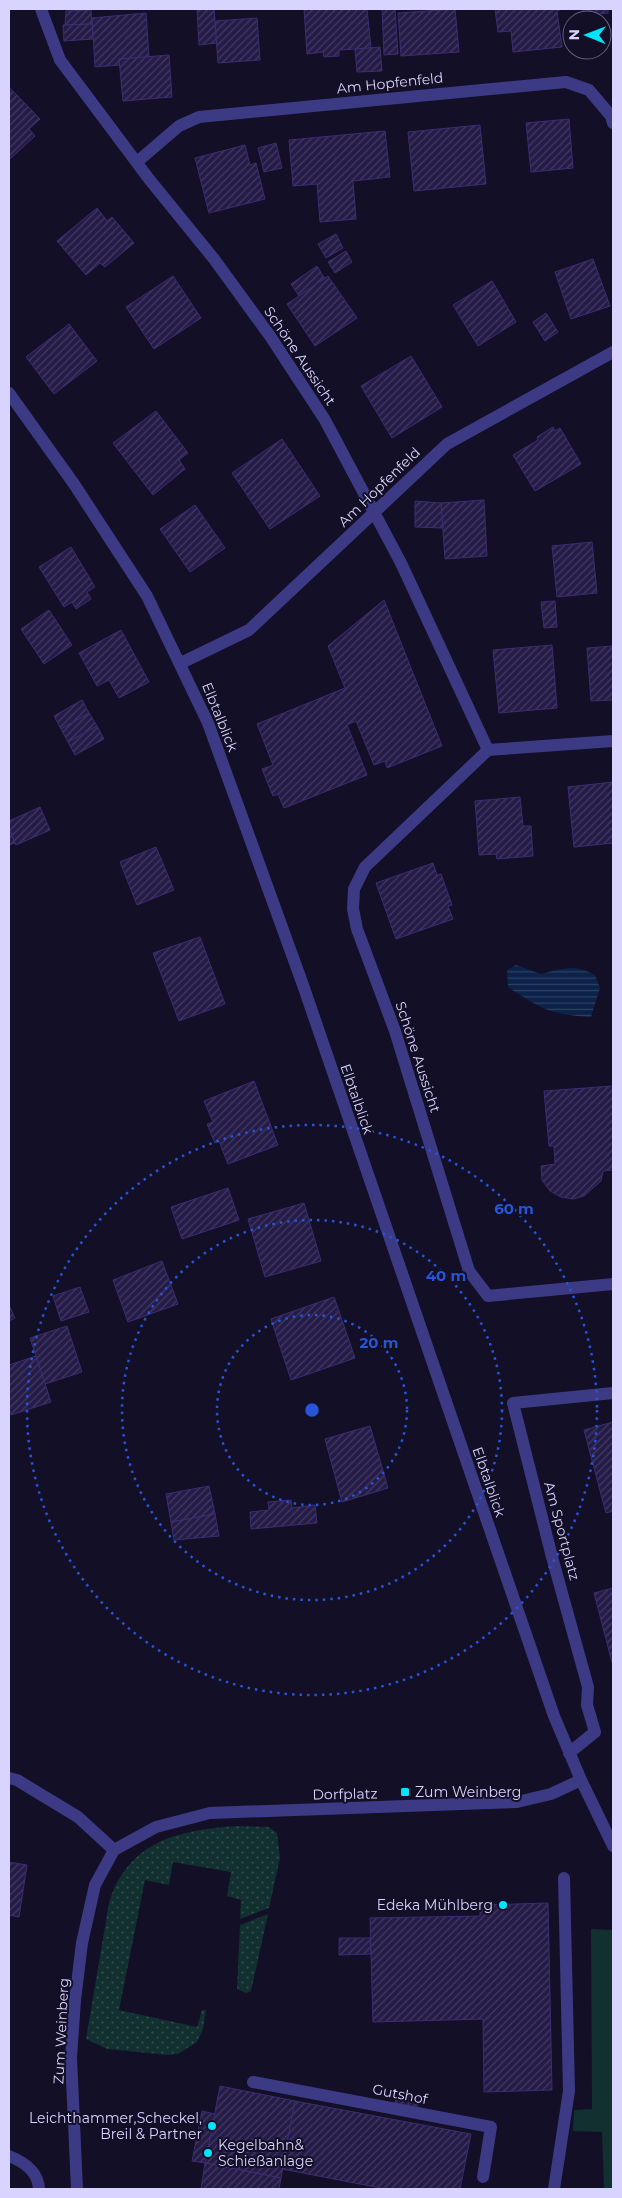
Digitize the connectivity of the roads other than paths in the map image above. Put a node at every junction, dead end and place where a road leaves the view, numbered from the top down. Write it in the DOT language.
graph roads {
  1 [pos="41,9"];
  2 [pos="613,123"];
  3 [pos="137,162"];
  4 [pos="613,352"];
  5 [pos="9,393"];
  6 [pos="375,513"];
  7 [pos="181,663"];
  8 [pos="613,741"];
  9 [pos="488,750"];
  10 [pos="613,1284"];
  11 [pos="613,1393"];
  12 [pos="569,1753"];
  13 [pos="9,1778"];
  14 [pos="581,1780"];
  15 [pos="613,1846"];
  16 [pos="114,1850"];
  17 [pos="564,1878"];
  18 [pos="253,2082"];
  19 [pos="9,2156"];
  20 [pos="483,2177"];
  21 [pos="39,2189"];
  22 [pos="77,2189"];
  23 [pos="554,2189"];
  1 -- 3 [label="street, Schöne Aussicht"];
  2 -- 3 [label="street, Am Hopfenfeld"];
  3 -- 6 [label="street, Schöne Aussicht"];
  4 -- 6 [label="street, Am Hopfenfeld"];
  5 -- 7 [label="street, Elbtalblick"];
  6 -- 7 [label="street, Am Hopfenfeld"];
  6 -- 9 [label="street, Schöne Aussicht"];
  7 -- 12 [label="street, Elbtalblick"];
  8 -- 9 [label="street"];
  9 -- 10 [label="street, Schöne Aussicht"];
  11 -- 12 [label="street, Am Sportplatz"];
  12 -- 14 [label="street, Elbtalblick"];
  13 -- 16 [label="street"];
  14 -- 15 [label="street, Elbtalblick"];
  14 -- 16 [label="street, Dorfplatz"];
  16 -- 22 [label="street, Zum Weinberg"];
  17 -- 23 [label="street"];
  18 -- 20 [label="street, Gutshof"];
  19 -- 21 [label="street"];
}
